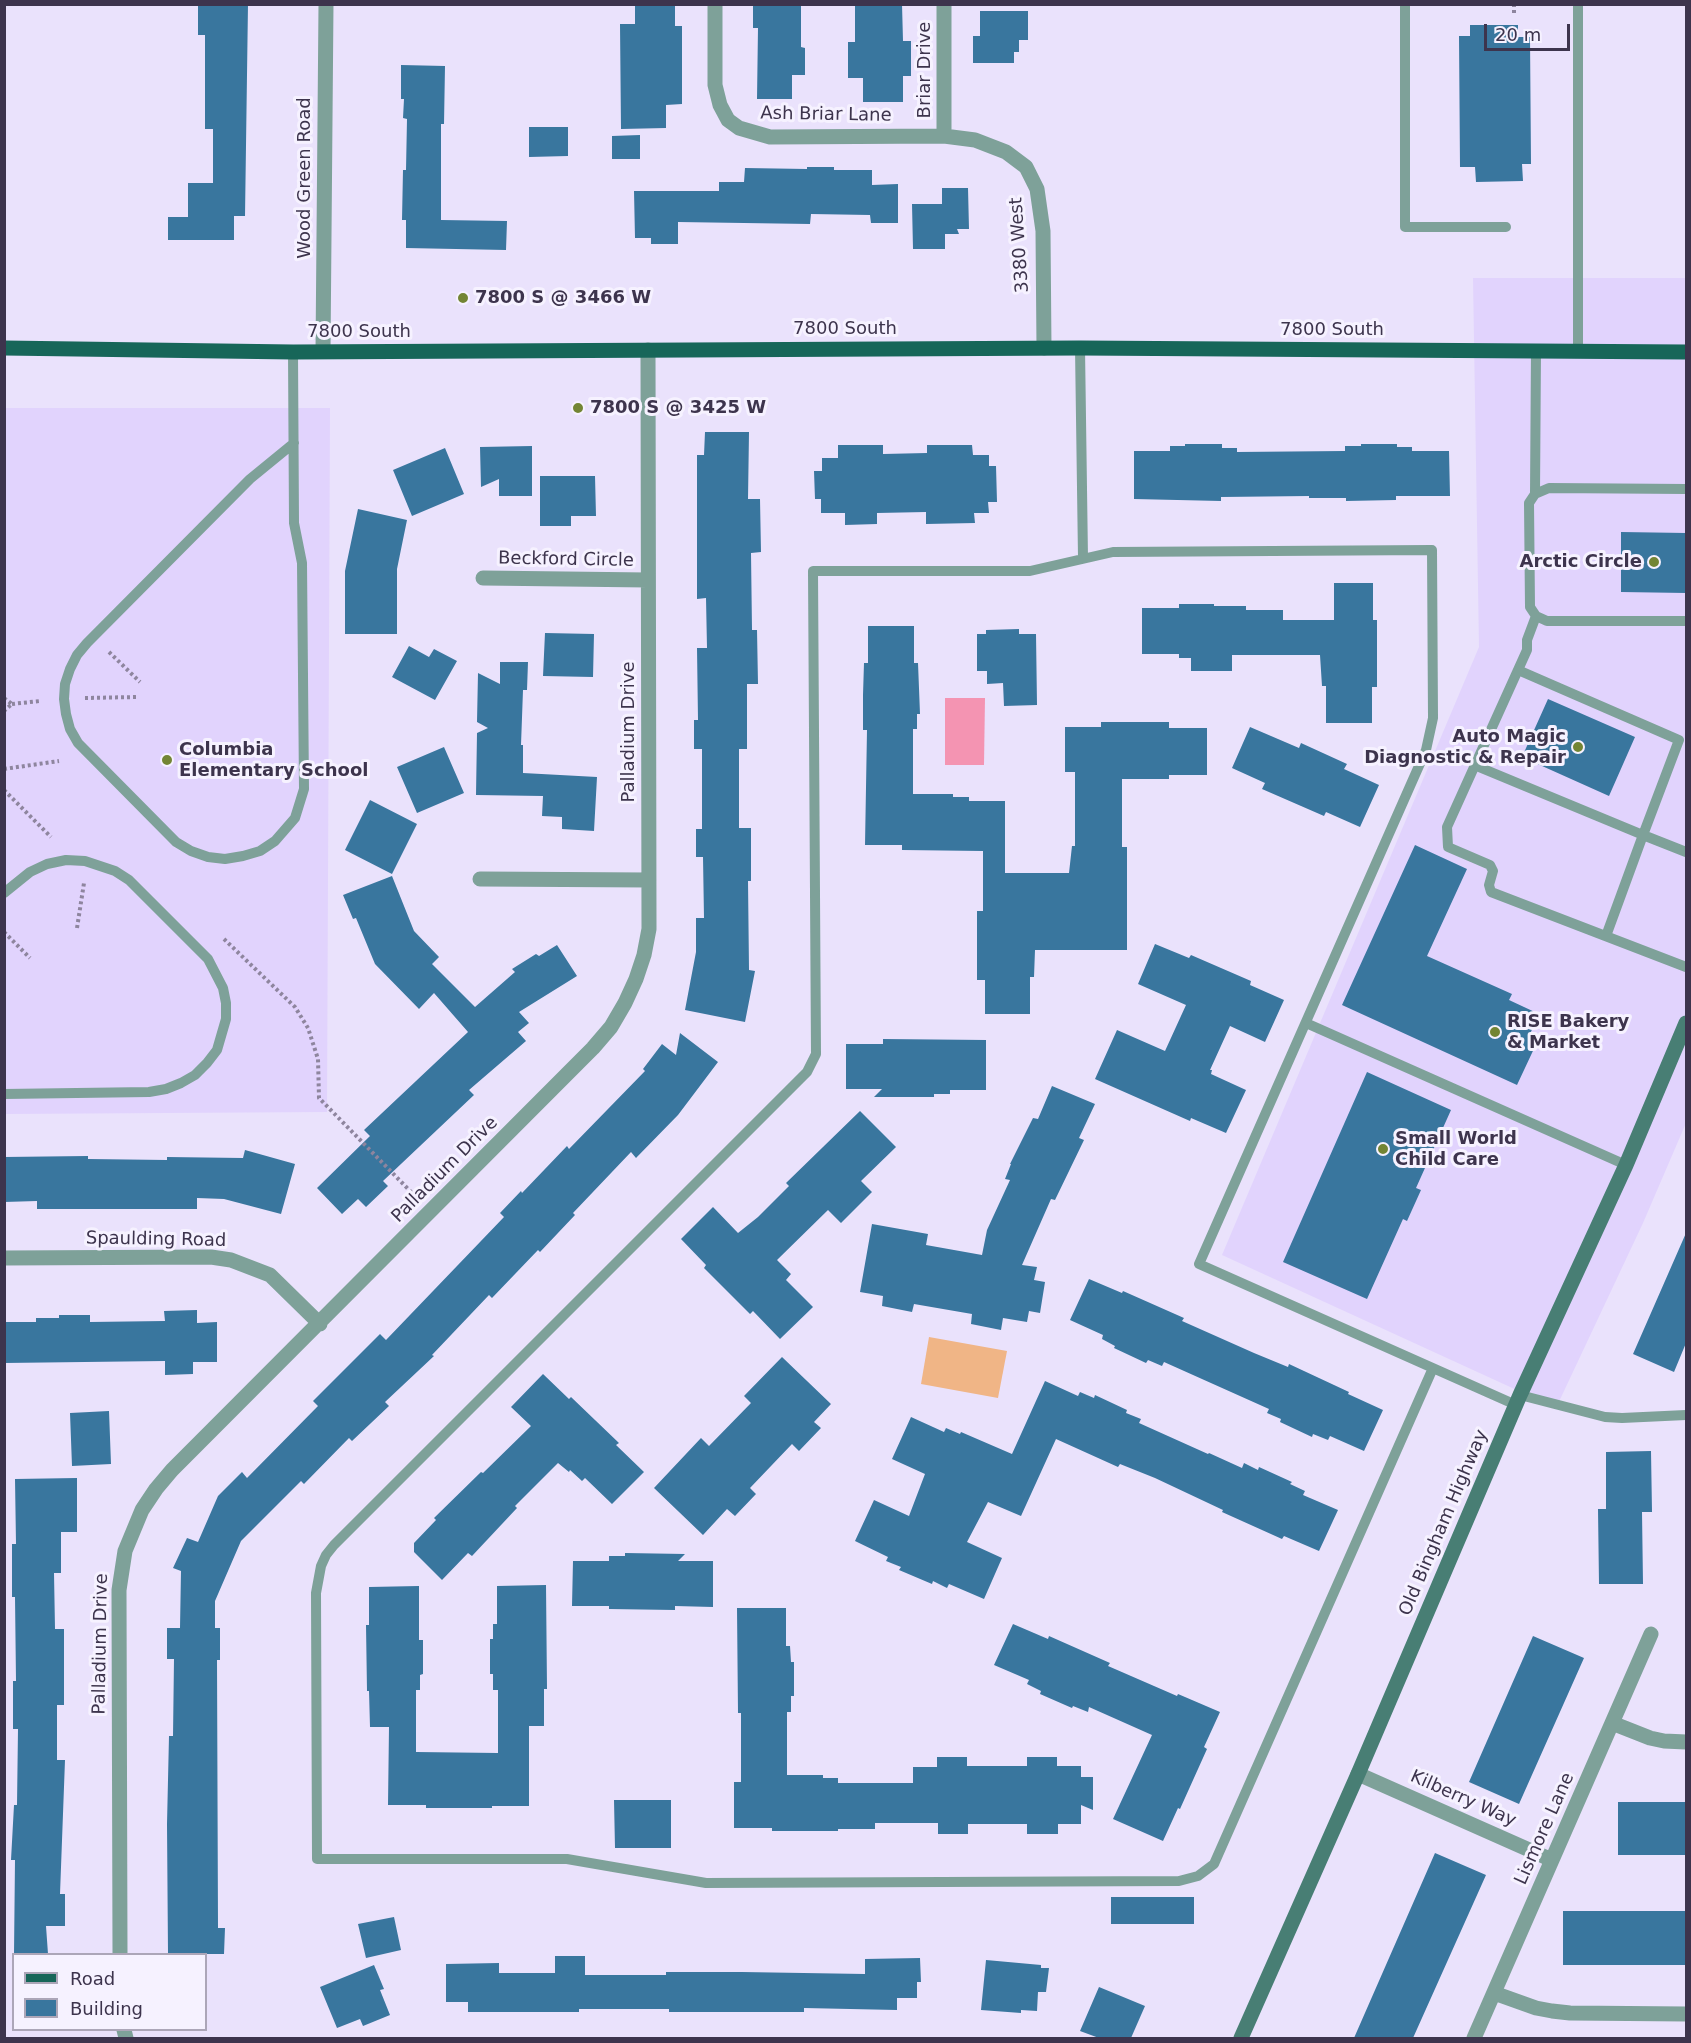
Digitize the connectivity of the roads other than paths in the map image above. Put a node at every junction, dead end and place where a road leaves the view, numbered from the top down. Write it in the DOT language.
graph roads {
  1 [pos="326,4"];
  2 [pos="715,4"];
  3 [pos="944,4"];
  4 [pos="1405,4"];
  5 [pos="1578,4"];
  6 [pos="944,136"];
  7 [pos="1006,152"];
  8 [pos="1506,227"];
  9 [pos="4,348"];
  10 [pos="1044,348"];
  11 [pos="1080,348"];
  12 [pos="648,350"];
  13 [pos="323,351"];
  14 [pos="1536,351"];
  15 [pos="1578,351"];
  16 [pos="294,352"];
  17 [pos="1686,352"];
  18 [pos="294,443"];
  19 [pos="1686,489"];
  20 [pos="1535,494"];
  21 [pos="1083,558"];
  22 [pos="483,578"];
  23 [pos="648,580"];
  24 [pos="1536,616"];
  25 [pos="1686,621"];
  26 [pos="1518,670"];
  27 [pos="1474,765"];
  28 [pos="1643,835"];
  29 [pos="1686,852"];
  30 [pos="480,879"];
  31 [pos="649,880"];
  32 [pos="4,893"];
  33 [pos="1606,936"];
  34 [pos="1686,967"];
  35 [pos="1306,1023"];
  36 [pos="1686,1023"];
  37 [pos="4,1094"];
  38 [pos="1626,1165"];
  39 [pos="4,1258"];
  40 [pos="320,1324"];
  41 [pos="1433,1368"];
  42 [pos="1518,1400"];
  43 [pos="1686,1415"];
  44 [pos="1651,1634"];
  45 [pos="1612,1723"];
  46 [pos="1686,1743"];
  47 [pos="1358,1774"];
  48 [pos="1552,1860"];
  49 [pos="120,1953"];
  50 [pos="1494,1993"];
  51 [pos="1686,2014"];
  52 [pos="1241,2038"];
  53 [pos="1474,2038"];
  1 -- 13 [label="street, Wood Green Road"];
  2 -- 6 [label="street, Ash Briar Lane"];
  3 -- 6 [label="street, Briar Drive"];
  4 -- 8 [label="lane"];
  5 -- 15 [label="lane"];
  6 -- 7 [label="street, Ash Briar Lane"];
  7 -- 10 [label="street, 3380 West"];
  9 -- 16 [label="main road, 7800 South"];
  10 -- 11 [label="main road, 7800 South"];
  10 -- 12 [label="main road, 7800 South"];
  11 -- 14 [label="main road, 7800 South"];
  11 -- 21 [label="lane"];
  12 -- 13 [label="main road, 7800 South"];
  12 -- 23 [label="street, Palladium Drive"];
  13 -- 16 [label="main road, 7800 South"];
  14 -- 15 [label="main road, 7800 South"];
  14 -- 20 [label="lane"];
  15 -- 17 [label="main road, 7800 South"];
  16 -- 18 [label="lane"];
  18 -- 18 [label="lane"];
  19 -- 20 [label="lane"];
  20 -- 24 [label="lane"];
  21 -- 35 [label="lane"];
  21 -- 41 [label="lane"];
  22 -- 23 [label="street, Beckford Circle"];
  23 -- 31 [label="street, Palladium Drive"];
  24 -- 25 [label="lane"];
  24 -- 26 [label="lane"];
  26 -- 27 [label="lane"];
  26 -- 28 [label="lane"];
  27 -- 28 [label="lane"];
  27 -- 33 [label="lane"];
  28 -- 29 [label="lane"];
  28 -- 33 [label="lane"];
  30 -- 31 [label="street"];
  31 -- 40 [label="street, Palladium Drive"];
  32 -- 37 [label="lane"];
  33 -- 34 [label="lane"];
  35 -- 38 [label="lane"];
  35 -- 41 [label="lane"];
  36 -- 38 [label="street, Old Bingham Highway"];
  38 -- 42 [label="street, Old Bingham Highway"];
  39 -- 40 [label="street, Spaulding Road"];
  40 -- 49 [label="street, Palladium Drive"];
  41 -- 42 [label="lane"];
  42 -- 43 [label="lane"];
  42 -- 47 [label="street, Old Bingham Highway"];
  44 -- 45 [label="street, Lismore Lane"];
  45 -- 46 [label="street"];
  45 -- 48 [label="street, Lismore Lane"];
  47 -- 48 [label="street, Kilberry Way"];
  47 -- 52 [label="street, Old Bingham Highway"];
  48 -- 50 [label="street, Lismore Lane"];
  50 -- 51 [label="street"];
  50 -- 53 [label="street, Lismore Lane"];
}
